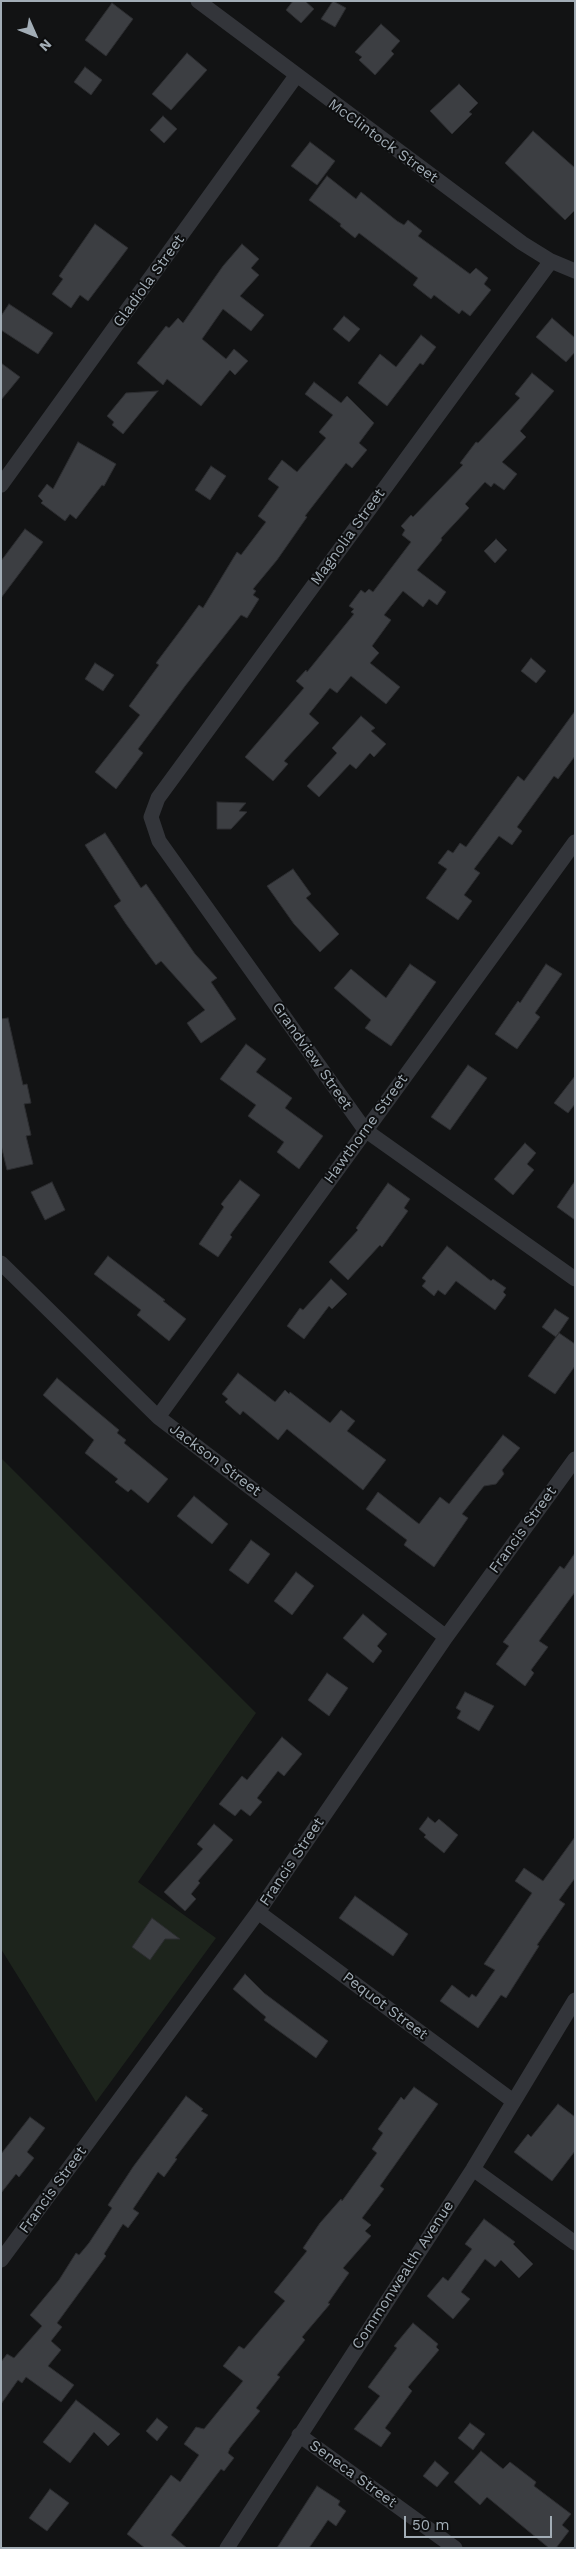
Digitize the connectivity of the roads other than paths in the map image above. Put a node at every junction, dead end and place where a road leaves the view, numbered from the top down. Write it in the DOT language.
graph roads {
  1 [pos="198,1"];
  2 [pos="296,76"];
  3 [pos="551,261"];
  4 [pos="575,271"];
  5 [pos="1,485"];
  6 [pos="151,817"];
  7 [pos="575,842"];
  8 [pos="365,1130"];
  9 [pos="1,1263"];
  10 [pos="575,1279"];
  11 [pos="158,1417"];
  12 [pos="575,1459"];
  13 [pos="446,1637"];
  14 [pos="258,1912"];
  15 [pos="575,2000"];
  16 [pos="512,2101"];
  17 [pos="473,2169"];
  18 [pos="575,2243"];
  19 [pos="3,2254"];
  20 [pos="299,2435"];
  21 [pos="227,2548"];
  22 [pos="455,2548"];
  1 -- 2 [label="street, McClintock Street"];
  2 -- 3 [label="street, McClintock Street"];
  2 -- 5 [label="street, Gladiola Street"];
  3 -- 4 [label="street, McClintock Street"];
  3 -- 6 [label="street, Magnolia Street"];
  6 -- 8 [label="street, Grandview Street"];
  7 -- 8 [label="street, Hawthorne Street"];
  8 -- 10 [label="street, Grandview Street"];
  8 -- 11 [label="street, Hawthorne Street"];
  9 -- 11 [label="street, Jackson Street"];
  11 -- 13 [label="street, Jackson Street"];
  12 -- 13 [label="street, Francis Street"];
  13 -- 14 [label="street, Francis Street"];
  14 -- 16 [label="street, Pequot Street"];
  14 -- 19 [label="street, Francis Street"];
  15 -- 16 [label="street, Commonwealth Avenue"];
  16 -- 17 [label="street, Commonwealth Avenue"];
  17 -- 18 [label="street"];
  17 -- 20 [label="street, Commonwealth Avenue"];
  20 -- 21 [label="street, Commonwealth Avenue"];
  20 -- 22 [label="street, Seneca Street"];
}
